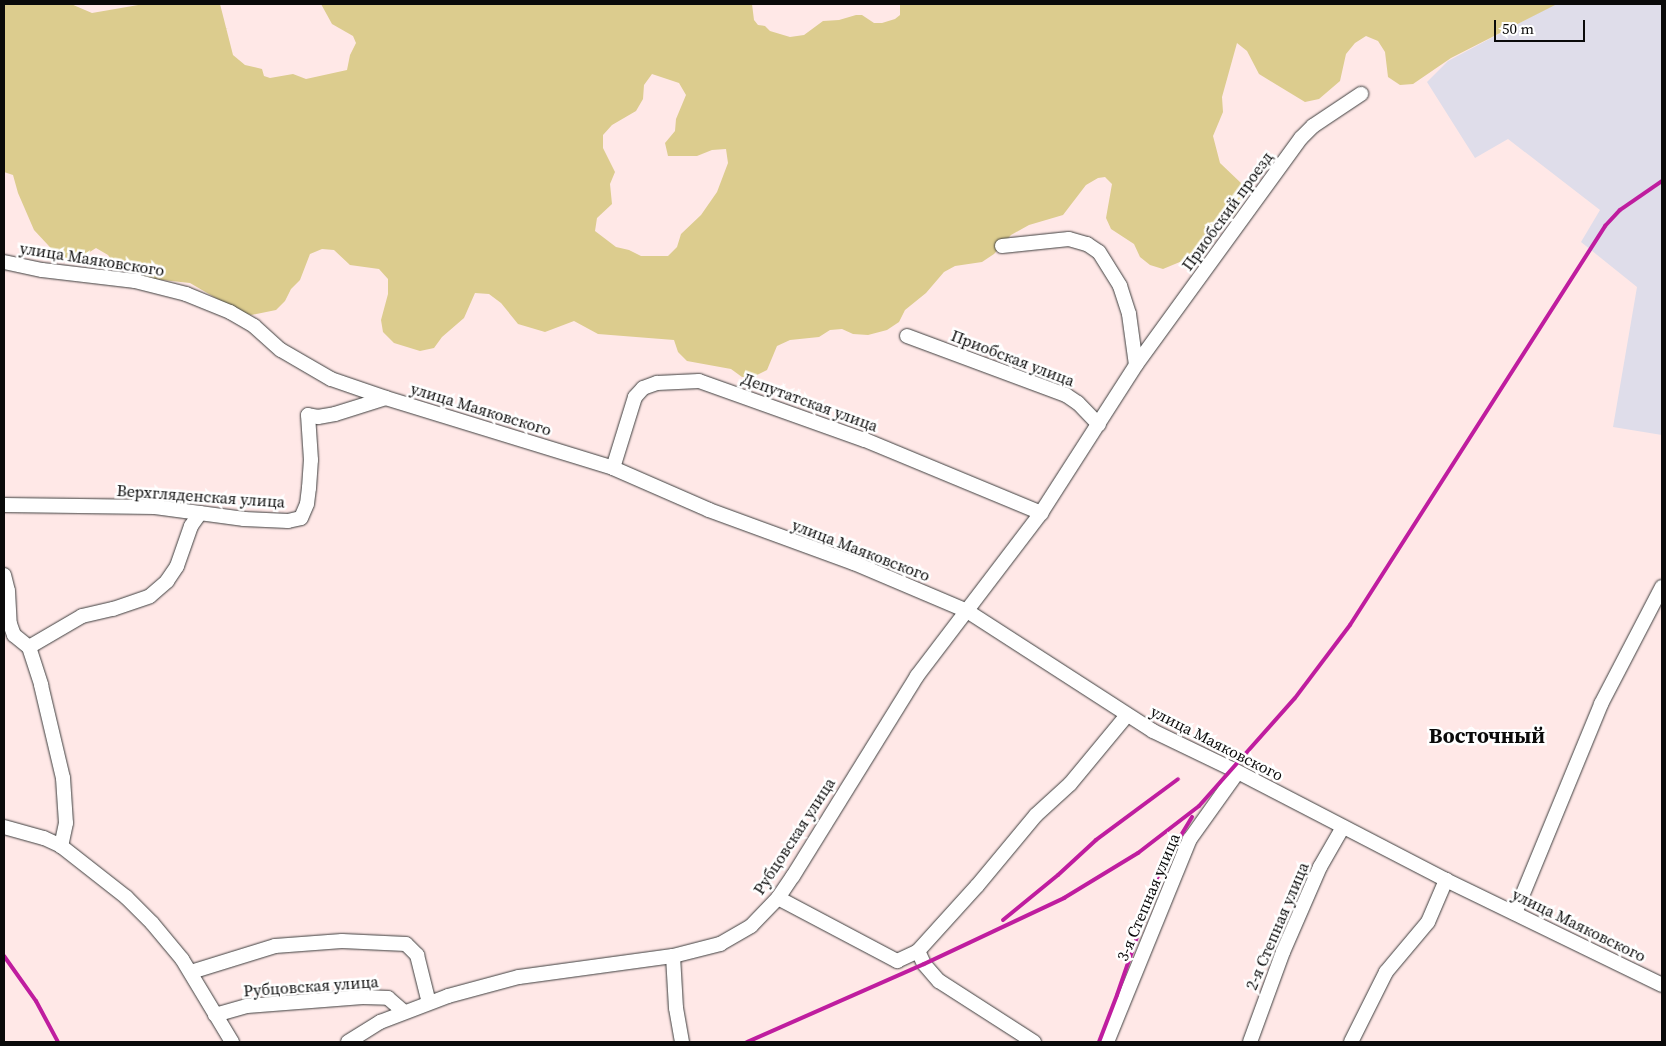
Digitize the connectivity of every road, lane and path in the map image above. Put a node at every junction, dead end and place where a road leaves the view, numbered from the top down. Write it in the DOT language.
graph roads {
  1 [pos="1361,94"];
  2 [pos="1002,246"];
  3 [pos="4,262"];
  4 [pos="907,336"];
  5 [pos="1136,365"];
  6 [pos="386,398"];
  7 [pos="1099,425"];
  8 [pos="613,468"];
  9 [pos="4,505"];
  10 [pos="200,512"];
  11 [pos="1041,513"];
  12 [pos="4,575"];
  13 [pos="1662,587"];
  14 [pos="967,611"];
  15 [pos="29,647"];
  16 [pos="1127,714"];
  17 [pos="1237,773"];
  18 [pos="4,827"];
  19 [pos="1343,827"];
  20 [pos="61,846"];
  21 [pos="1446,880"];
  22 [pos="778,898"];
  23 [pos="1515,913"];
  24 [pos="918,951"];
  25 [pos="673,956"];
  26 [pos="191,972"];
  27 [pos="1662,985"];
  28 [pos="429,1003"];
  29 [pos="404,1012"];
  30 [pos="215,1014"];
  31 [pos="232,1042"];
  32 [pos="348,1042"];
  33 [pos="682,1042"];
  34 [pos="1034,1042"];
  35 [pos="1107,1042"];
  36 [pos="1250,1042"];
  37 [pos="1351,1042"];
  1 -- 5 [label="street, Приобский проезд"];
  2 -- 5 [label="street"];
  3 -- 6 [label="street, улица Маяковского"];
  4 -- 7 [label="street, Приобская улица"];
  5 -- 7 [label="street, Приобский проезд"];
  6 -- 8 [label="street, улица Маяковского"];
  6 -- 10 [label="street, Верхгляденская улица"];
  7 -- 11 [label="street, Приобский проезд"];
  8 -- 11 [label="street, Депутатская улица"];
  8 -- 14 [label="street, улица Маяковского"];
  9 -- 10 [label="street, Верхгляденская улица"];
  10 -- 15 [label="street"];
  11 -- 14 [label="street, Приобский проезд"];
  12 -- 15 [label="street"];
  13 -- 23 [label="street"];
  14 -- 16 [label="street, улица Маяковского"];
  14 -- 22 [label="street, Рубцовская улица"];
  15 -- 20 [label="street"];
  16 -- 17 [label="street, улица Маяковского"];
  16 -- 24 [label="street"];
  17 -- 19 [label="street, улица Маяковского"];
  17 -- 35 [label="street, 3-я Степная улица"];
  18 -- 20 [label="street"];
  19 -- 21 [label="street, улица Маяковского"];
  19 -- 36 [label="street, 2-я Степная улица"];
  20 -- 26 [label="street"];
  21 -- 23 [label="street, улица Маяковского"];
  21 -- 37 [label="street"];
  22 -- 24 [label="street"];
  22 -- 25 [label="street, Рубцовская улица"];
  23 -- 27 [label="street, улица Маяковского"];
  24 -- 34 [label="street"];
  25 -- 28 [label="street, Рубцовская улица"];
  25 -- 33 [label="street"];
  26 -- 28 [label="street"];
  26 -- 30 [label="street"];
  28 -- 29 [label="street, Рубцовская улица"];
  29 -- 30 [label="street, Рубцовская улица"];
  29 -- 32 [label="street, Рубцовская улица"];
  30 -- 31 [label="street"];
}
